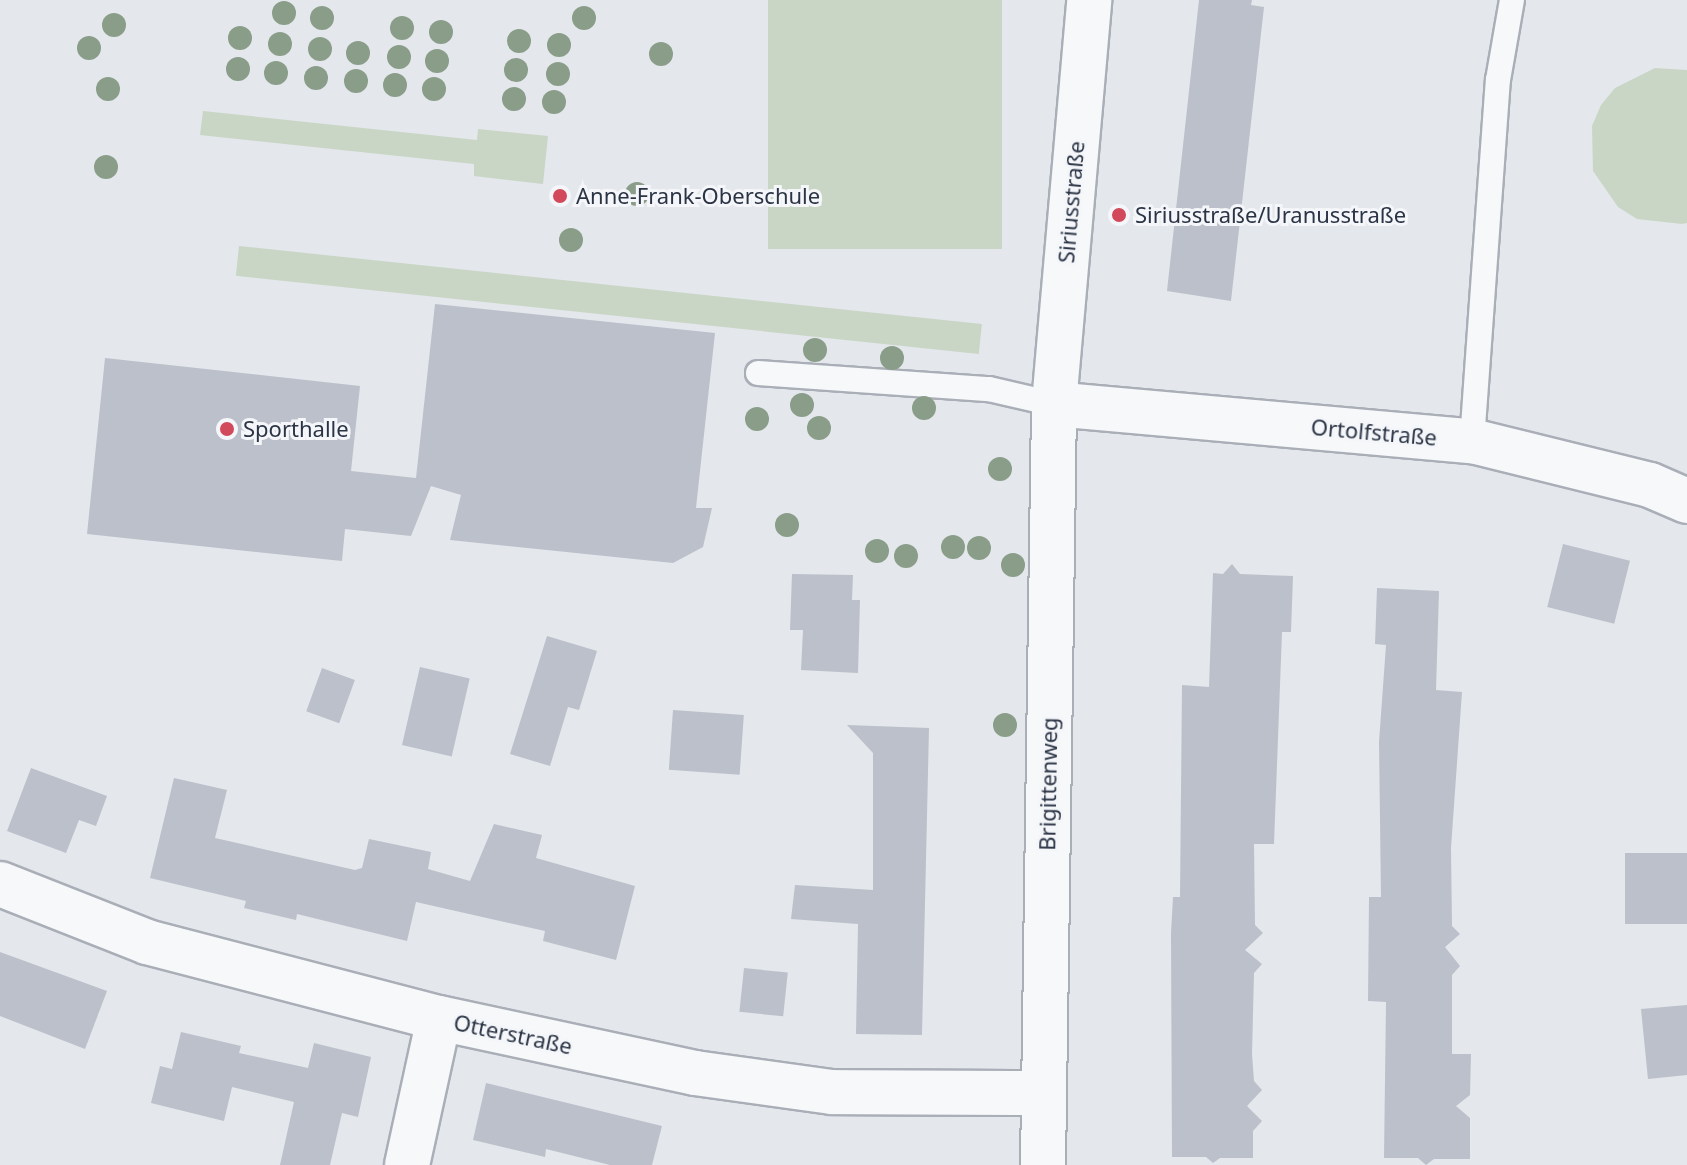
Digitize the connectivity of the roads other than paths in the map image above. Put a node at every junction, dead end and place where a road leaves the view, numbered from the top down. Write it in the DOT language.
graph roads {
  1 [pos="1089,0"];
  2 [pos="1512,0"];
  3 [pos="758,373"];
  4 [pos="1054,404"];
  5 [pos="1472,441"];
  6 [pos="1687,501"];
  7 [pos="0,884"];
  8 [pos="439,1018"];
  9 [pos="1043,1093"];
  10 [pos="407,1165"];
  11 [pos="1043,1165"];
  1 -- 4 [label="street, Siriusstraße"];
  2 -- 5 [label="lane"];
  3 -- 4 [label="lane"];
  4 -- 5 [label="street, Ortolfstraße"];
  4 -- 9 [label="street, Brigittenweg"];
  5 -- 6 [label="street, Ortolfstraße"];
  7 -- 8 [label="street, Otterstraße"];
  8 -- 9 [label="street, Otterstraße"];
  8 -- 10 [label="street"];
  9 -- 11 [label="street, Brigittenweg"];
}
